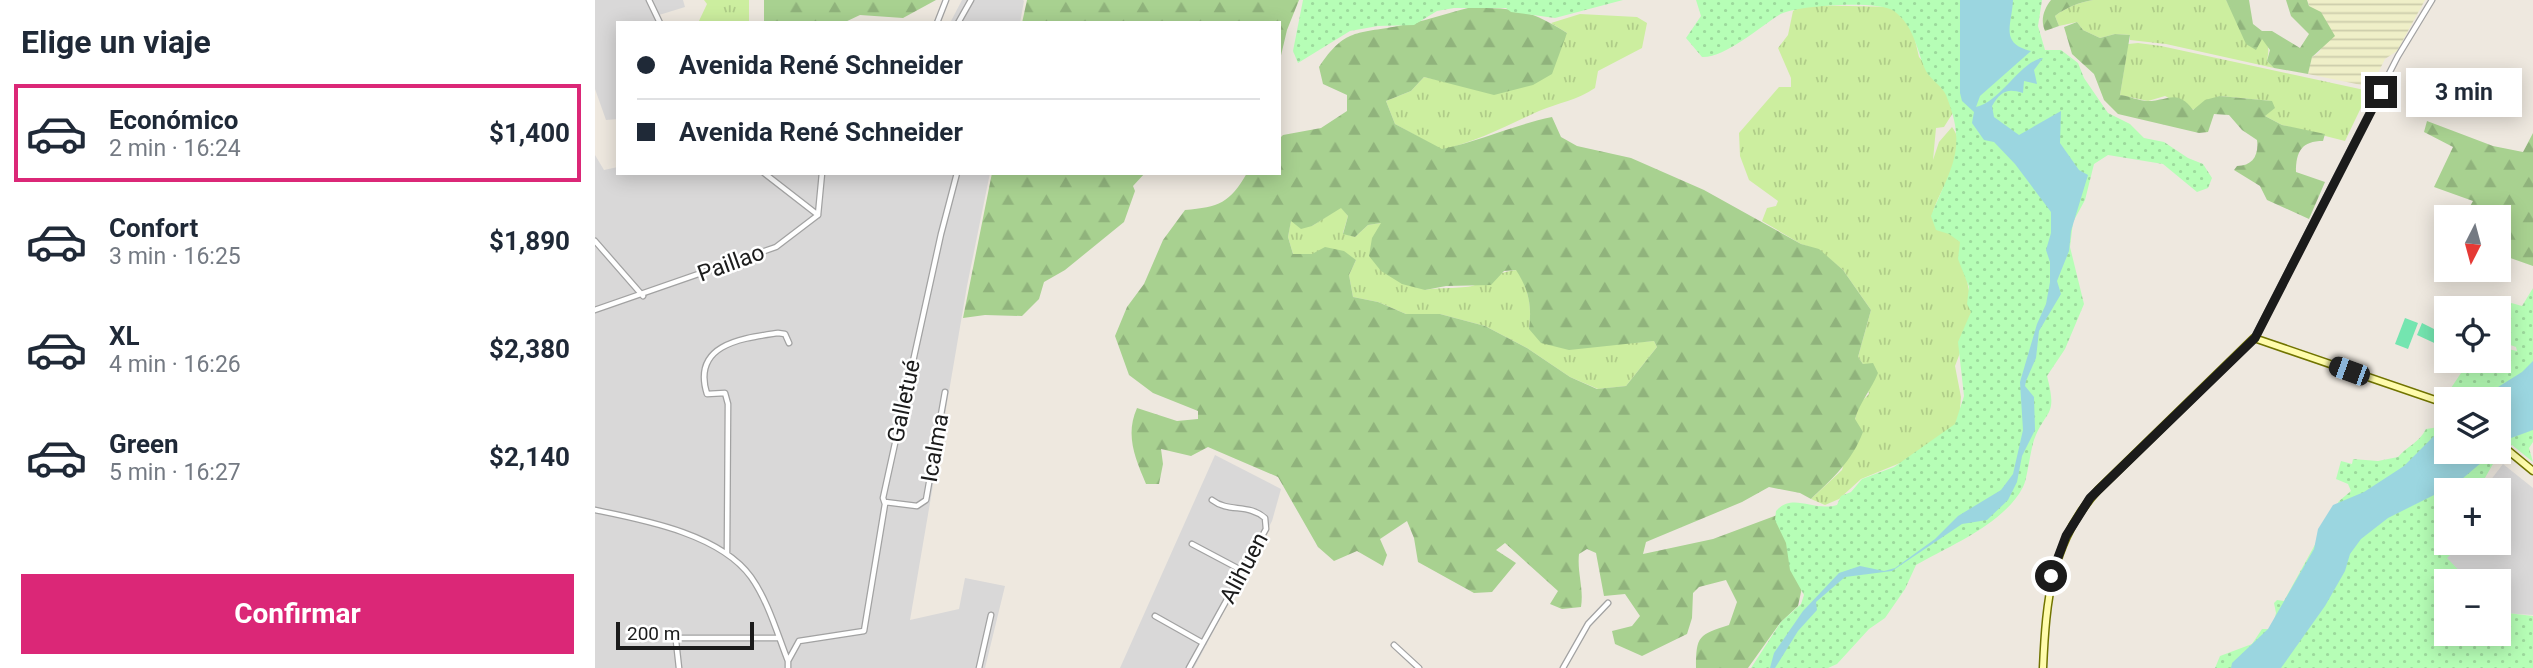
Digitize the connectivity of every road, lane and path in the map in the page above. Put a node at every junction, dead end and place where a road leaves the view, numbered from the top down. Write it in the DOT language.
graph roads {
  1 [pos="649,0"];
  2 [pos="946,0"];
  3 [pos="971,0"];
  4 [pos="2432,0"];
  5 [pos="659,21"];
  6 [pos="938,21"];
  7 [pos="959,21"];
  8 [pos="767,175"];
  9 [pos="823,175"];
  10 [pos="956,175"];
  11 [pos="818,215"];
  12 [pos="595,241"];
  13 [pos="643,296"];
  14 [pos="595,310"];
  15 [pos="2255,338"];
  16 [pos="789,343"];
  17 [pos="945,392"];
  18 [pos="2434,400"];
  19 [pos="2511,453"];
  20 [pos="2533,471"];
  21 [pos="1212,500"];
  22 [pos="885,502"];
  23 [pos="595,510"];
  24 [pos="1192,544"];
  25 [pos="727,553"];
  26 [pos="1243,571"];
  27 [pos="1608,603"];
  28 [pos="991,615"];
  29 [pos="1154,616"];
  30 [pos="779,638"];
  31 [pos="1203,643"];
  32 [pos="1394,645"];
  33 [pos="788,661"];
  34 [pos="678,668"];
  35 [pos="788,668"];
  36 [pos="979,668"];
  37 [pos="1189,668"];
  38 [pos="1419,668"];
  39 [pos="1563,668"];
  40 [pos="2043,668"];
  1 -- 5 [label="street"];
  2 -- 6 [label="street"];
  3 -- 7 [label="street"];
  4 -- 15 [label="street"];
  8 -- 11 [label="street"];
  9 -- 11 [label="street"];
  10 -- 22 [label="street, Galletué"];
  11 -- 13 [label="street, Paillao"];
  12 -- 13 [label="street"];
  13 -- 14 [label="street, Paillao"];
  15 -- 18 [label="street"];
  15 -- 40 [label="street"];
  16 -- 25 [label="street"];
  17 -- 22 [label="street, Icalma"];
  19 -- 20 [label="street"];
  21 -- 26 [label="street, Alihuen"];
  22 -- 33 [label="street, Galletué"];
  23 -- 25 [label="street"];
  24 -- 26 [label="street"];
  25 -- 30 [label="street"];
  26 -- 31 [label="street, Alihuen"];
  27 -- 39 [label="street"];
  28 -- 36 [label="street"];
  29 -- 31 [label="street"];
  30 -- 33 [label="street"];
  30 -- 34 [label="street"];
  31 -- 37 [label="street, Alihuen"];
  32 -- 38 [label="street"];
  33 -- 35 [label="street"];
}
